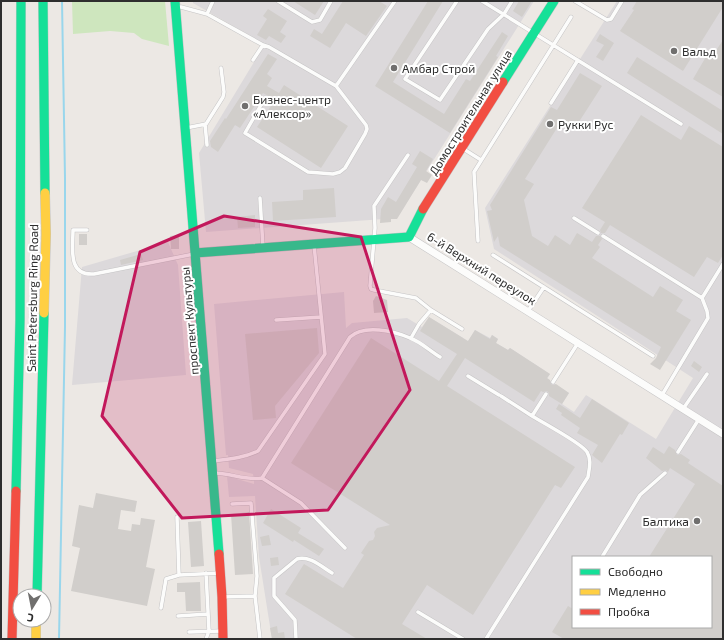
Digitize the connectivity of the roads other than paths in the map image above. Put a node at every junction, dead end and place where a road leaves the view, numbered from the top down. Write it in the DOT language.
graph roads {
  1 [pos="21,1"];
  2 [pos="43,1"];
  3 [pos="213,1"];
  4 [pos="278,1"];
  5 [pos="331,1"];
  6 [pos="395,1"];
  7 [pos="457,1"];
  8 [pos="482,1"];
  9 [pos="512,1"];
  10 [pos="554,1"];
  11 [pos="574,1"];
  12 [pos="622,1"];
  13 [pos="176,4"];
  14 [pos="207,14"];
  15 [pos="504,14"];
  16 [pos="571,18"];
  17 [pos="534,33"];
  18 [pos="263,45"];
  19 [pos="554,45"];
  20 [pos="253,60"];
  21 [pos="578,60"];
  22 [pos="222,68"];
  23 [pos="336,86"];
  24 [pos="265,98"];
  25 [pos="551,103"];
  26 [pos="205,124"];
  27 [pos="681,124"];
  28 [pos="186,128"];
  29 [pos="207,144"];
  30 [pos="461,148"];
  31 [pos="408,155"];
  32 [pos="481,160"];
  33 [pos="260,198"];
  34 [pos="574,218"];
  35 [pos="87,230"];
  36 [pos="598,233"];
  37 [pos="603,236"];
  38 [pos="409,237"];
  39 [pos="374,239"];
  40 [pos="478,241"];
  41 [pos="314,244"];
  42 [pos="263,248"];
  43 [pos="195,253"];
  44 [pos="493,255"];
  45 [pos="723,264"];
  46 [pos="544,287"];
  47 [pos="702,298"];
  48 [pos="431,310"];
  49 [pos="528,311"];
  50 [pos="321,317"];
  51 [pos="276,320"];
  52 [pos="462,329"];
  53 [pos="411,338"];
  54 [pos="578,343"];
  55 [pos="440,356"];
  56 [pos="653,356"];
  57 [pos="707,374"];
  58 [pos="468,376"];
  59 [pos="553,382"];
  60 [pos="546,394"];
  61 [pos="662,396"];
  62 [pos="683,410"];
  63 [pos="532,416"];
  64 [pos="699,419"];
  65 [pos="723,434"];
  66 [pos="678,452"];
  67 [pos="212,461"];
  68 [pos="665,473"];
  69 [pos="213,474"];
  70 [pos="262,478"];
  71 [pos="232,504"];
  72 [pos="177,516"];
  73 [pos="345,548"];
  74 [pos="603,556"];
  75 [pos="220,572"];
  76 [pos="206,573"];
  77 [pos="332,573"];
  78 [pos="179,575"];
  79 [pos="37,588"];
  80 [pos="255,596"];
  81 [pos="222,598"];
  82 [pos="161,608"];
  83 [pos="418,612"];
  84 [pos="208,614"];
  85 [pos="178,616"];
  86 [pos="36,628"];
  87 [pos="209,631"];
  88 [pos="189,632"];
  89 [pos="223,635"];
  90 [pos="12,639"];
  91 [pos="36,639"];
  92 [pos="206,639"];
  93 [pos="260,639"];
  94 [pos="296,639"];
  95 [pos="463,639"];
  96 [pos="486,639"];
  1 -- 90 [label="main road, Saint Petersburg Ring Road"];
  2 -- 79 [label="main road, Saint Petersburg Ring Road"];
  3 -- 14 [label="lane"];
  4 -- 5 [label="lane"];
  6 -- 23 [label="lane"];
  7 -- 15 [label="lane"];
  8 -- 15 [label="lane"];
  9 -- 15 [label="lane"];
  10 -- 17 [label="main road, Домостроительная улица"];
  11 -- 12 [label="lane"];
  13 -- 14 [label="lane"];
  13 -- 28 [label="main road, проспект Культуры"];
  14 -- 18 [label="lane"];
  15 -- 17 [label="lane"];
  16 -- 19 [label="lane"];
  17 -- 19 [label="lane"];
  17 -- 30 [label="main road, Домостроительная улица"];
  18 -- 20 [label="lane"];
  18 -- 23 [label="lane"];
  19 -- 21 [label="lane"];
  19 -- 32 [label="lane"];
  21 -- 25 [label="lane"];
  21 -- 27 [label="lane"];
  22 -- 26 [label="lane"];
  23 -- 24 [label="lane"];
  26 -- 28 [label="lane"];
  26 -- 29 [label="lane"];
  28 -- 43 [label="main road, проспект Культуры"];
  30 -- 32 [label="lane"];
  30 -- 38 [label="main road, Домостроительная улица"];
  31 -- 39 [label="lane"];
  32 -- 40 [label="lane"];
  33 -- 42 [label="lane"];
  34 -- 36 [label="lane"];
  35 -- 43 [label="lane"];
  37 -- 47 [label="lane"];
  38 -- 39 [label="main road, 6-й Верхний переулок"];
  38 -- 49 [label="street, 6-й Верхний переулок"];
  39 -- 41 [label="main road, 6-й Верхний переулок"];
  39 -- 48 [label="lane"];
  41 -- 42 [label="main road, 6-й Верхний переулок"];
  41 -- 50 [label="lane"];
  42 -- 43 [label="main road, 6-й Верхний переулок"];
  43 -- 67 [label="main road, проспект Культуры"];
  44 -- 46 [label="lane"];
  45 -- 47 [label="lane"];
  46 -- 49 [label="lane"];
  46 -- 56 [label="lane"];
  47 -- 61 [label="lane"];
  48 -- 52 [label="lane"];
  48 -- 53 [label="lane"];
  49 -- 54 [label="street, 6-й Верхний переулок"];
  50 -- 51 [label="lane"];
  50 -- 67 [label="lane"];
  53 -- 55 [label="lane"];
  53 -- 70 [label="lane"];
  54 -- 59 [label="lane"];
  54 -- 61 [label="street, 6-й Верхний переулок"];
  57 -- 62 [label="lane"];
  58 -- 63 [label="lane"];
  60 -- 63 [label="lane"];
  61 -- 62 [label="street, 6-й Верхний переулок"];
  62 -- 64 [label="street, 6-й Верхний переулок"];
  63 -- 96 [label="lane"];
  64 -- 65 [label="street, 6-й Верхний переулок"];
  64 -- 66 [label="lane"];
  67 -- 69 [label="main road, проспект Культуры"];
  68 -- 74 [label="lane"];
  69 -- 70 [label="lane"];
  69 -- 75 [label="main road, проспект Культуры"];
  70 -- 73 [label="lane"];
  71 -- 80 [label="lane"];
  72 -- 78 [label="lane"];
  75 -- 76 [label="lane"];
  75 -- 81 [label="main road, проспект Культуры"];
  76 -- 78 [label="lane"];
  76 -- 84 [label="lane"];
  77 -- 94 [label="lane"];
  78 -- 82 [label="lane"];
  80 -- 81 [label="lane"];
  80 -- 93 [label="lane"];
  81 -- 89 [label="main road, проспект Культуры"];
  83 -- 95 [label="lane"];
  84 -- 85 [label="lane"];
  84 -- 87 [label="lane"];
  86 -- 91 [label="main road"];
  87 -- 88 [label="lane"];
  87 -- 89 [label="lane"];
  87 -- 92 [label="lane"];
}
